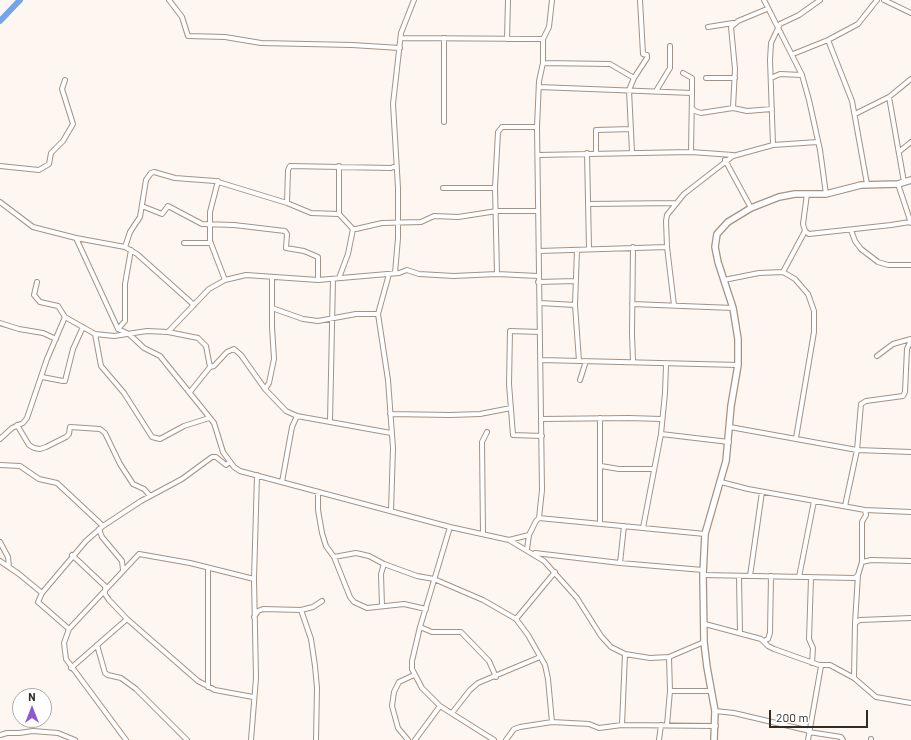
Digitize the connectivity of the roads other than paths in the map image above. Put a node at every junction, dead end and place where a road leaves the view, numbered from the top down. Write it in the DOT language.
graph roads {
  1 [pos="169,0"];
  2 [pos="414,0"];
  3 [pos="508,0"];
  4 [pos="552,0"];
  5 [pos="640,0"];
  6 [pos="764,0"];
  7 [pos="820,0"];
  8 [pos="877,0"];
  9 [pos="884,0"];
  10 [pos="767,9"];
  11 [pos="911,13"];
  12 [pos="733,23"];
  13 [pos="708,27"];
  14 [pos="777,27"];
  15 [pos="401,38"];
  16 [pos="444,38"];
  17 [pos="507,39"];
  18 [pos="543,39"];
  19 [pos="828,40"];
  20 [pos="670,46"];
  21 [pos="400,48"];
  22 [pos="792,54"];
  23 [pos="543,63"];
  24 [pos="683,73"];
  25 [pos="802,75"];
  26 [pos="634,78"];
  27 [pos="706,78"];
  28 [pos="735,78"];
  29 [pos="770,78"];
  30 [pos="911,79"];
  31 [pos="65,80"];
  32 [pos="539,87"];
  33 [pos="629,90"];
  34 [pos="656,91"];
  35 [pos="692,93"];
  36 [pos="889,97"];
  37 [pos="692,108"];
  38 [pos="733,108"];
  39 [pos="772,109"];
  40 [pos="855,114"];
  41 [pos="444,122"];
  42 [pos="537,127"];
  43 [pos="631,129"];
  44 [pos="818,142"];
  45 [pos="911,142"];
  46 [pos="773,145"];
  47 [pos="900,151"];
  48 [pos="632,152"];
  49 [pos="691,152"];
  50 [pos="587,153"];
  51 [pos="596,153"];
  52 [pos="538,155"];
  53 [pos="735,155"];
  54 [pos="726,160"];
  55 [pos="0,166"];
  56 [pos="339,166"];
  57 [pos="396,166"];
  58 [pos="911,180"];
  59 [pos="218,182"];
  60 [pos="904,182"];
  61 [pos="867,184"];
  62 [pos="898,184"];
  63 [pos="443,188"];
  64 [pos="495,188"];
  65 [pos="807,194"];
  66 [pos="826,194"];
  67 [pos="0,202"];
  68 [pos="288,203"];
  69 [pos="676,203"];
  70 [pos="588,204"];
  71 [pos="142,206"];
  72 [pos="751,208"];
  73 [pos="497,211"];
  74 [pos="538,211"];
  75 [pos="339,214"];
  76 [pos="398,222"];
  77 [pos="910,222"];
  78 [pos="210,225"];
  79 [pos="353,229"];
  80 [pos="851,230"];
  81 [pos="805,231"];
  82 [pos="76,238"];
  83 [pos="184,243"];
  84 [pos="211,243"];
  85 [pos="125,247"];
  86 [pos="633,247"];
  87 [pos="667,247"];
  88 [pos="589,248"];
  89 [pos="131,250"];
  90 [pos="577,250"];
  91 [pos="539,251"];
  92 [pos="911,265"];
  93 [pos="784,272"];
  94 [pos="395,273"];
  95 [pos="389,274"];
  96 [pos="497,274"];
  97 [pos="538,276"];
  98 [pos="272,277"];
  99 [pos="339,278"];
  100 [pos="333,279"];
  101 [pos="225,280"];
  102 [pos="318,280"];
  103 [pos="724,280"];
  104 [pos="575,281"];
  105 [pos="37,282"];
  106 [pos="538,282"];
  107 [pos="540,303"];
  108 [pos="632,304"];
  109 [pos="194,305"];
  110 [pos="575,305"];
  111 [pos="674,305"];
  112 [pos="272,308"];
  113 [pos="733,308"];
  114 [pos="378,314"];
  115 [pos="65,317"];
  116 [pos="332,319"];
  117 [pos="0,323"];
  118 [pos="83,327"];
  119 [pos="118,329"];
  120 [pos="168,332"];
  121 [pos="540,332"];
  122 [pos="95,334"];
  123 [pos="129,334"];
  124 [pos="56,339"];
  125 [pos="911,339"];
  126 [pos="877,356"];
  127 [pos="541,360"];
  128 [pos="579,361"];
  129 [pos="586,361"];
  130 [pos="633,362"];
  131 [pos="666,364"];
  132 [pos="738,365"];
  133 [pos="210,367"];
  134 [pos="42,378"];
  135 [pos="580,380"];
  136 [pos="265,389"];
  137 [pos="190,392"];
  138 [pos="511,408"];
  139 [pos="390,414"];
  140 [pos="297,416"];
  141 [pos="210,418"];
  142 [pos="542,418"];
  143 [pos="600,418"];
  144 [pos="330,420"];
  145 [pos="661,420"];
  146 [pos="17,426"];
  147 [pos="730,426"];
  148 [pos="487,432"];
  149 [pos="392,433"];
  150 [pos="661,434"];
  151 [pos="542,436"];
  152 [pos="796,438"];
  153 [pos="0,439"];
  154 [pos="729,442"];
  155 [pos="857,450"];
  156 [pos="911,452"];
  157 [pos="230,462"];
  158 [pos="0,465"];
  159 [pos="601,466"];
  160 [pos="653,469"];
  161 [pos="257,475"];
  162 [pos="282,482"];
  163 [pos="721,482"];
  164 [pos="318,492"];
  165 [pos="762,492"];
  166 [pos="150,496"];
  167 [pos="814,501"];
  168 [pos="844,506"];
  169 [pos="865,510"];
  170 [pos="391,511"];
  171 [pos="911,512"];
  172 [pos="539,518"];
  173 [pos="600,524"];
  174 [pos="450,526"];
  175 [pos="624,526"];
  176 [pos="101,527"];
  177 [pos="643,528"];
  178 [pos="483,534"];
  179 [pos="705,534"];
  180 [pos="530,535"];
  181 [pos="509,540"];
  182 [pos="0,542"];
  183 [pos="527,549"];
  184 [pos="532,553"];
  185 [pos="72,555"];
  186 [pos="334,557"];
  187 [pos="0,561"];
  188 [pos="862,562"];
  189 [pos="911,562"];
  190 [pos="620,563"];
  191 [pos="384,564"];
  192 [pos="9,567"];
  193 [pos="208,569"];
  194 [pos="123,570"];
  195 [pos="555,572"];
  196 [pos="703,573"];
  197 [pos="858,575"];
  198 [pos="750,576"];
  199 [pos="771,576"];
  200 [pos="739,577"];
  201 [pos="799,577"];
  202 [pos="811,578"];
  203 [pos="254,579"];
  204 [pos="434,579"];
  205 [pos="106,588"];
  206 [pos="42,593"];
  207 [pos="322,601"];
  208 [pos="382,606"];
  209 [pos="301,610"];
  210 [pos="426,610"];
  211 [pos="254,618"];
  212 [pos="911,618"];
  213 [pos="127,619"];
  214 [pos="516,619"];
  215 [pos="855,623"];
  216 [pos="705,624"];
  217 [pos="420,627"];
  218 [pos="69,629"];
  219 [pos="740,633"];
  220 [pos="764,641"];
  221 [pos="704,642"];
  222 [pos="97,645"];
  223 [pos="625,654"];
  224 [pos="540,657"];
  225 [pos="669,657"];
  226 [pos="812,663"];
  227 [pos="821,666"];
  228 [pos="71,668"];
  229 [pos="414,675"];
  230 [pos="496,677"];
  231 [pos="854,678"];
  232 [pos="208,687"];
  233 [pos="670,691"];
  234 [pos="710,691"];
  235 [pos="253,697"];
  236 [pos="911,703"];
  237 [pos="440,706"];
  238 [pos="715,711"];
  239 [pos="452,713"];
  240 [pos="552,722"];
  241 [pos="622,725"];
  242 [pos="667,725"];
  243 [pos="661,726"];
  244 [pos="716,726"];
  245 [pos="810,731"];
  246 [pos="0,735"];
  247 [pos="75,740"];
  248 [pos="126,740"];
  249 [pos="187,740"];
  250 [pos="251,740"];
  251 [pos="316,740"];
  252 [pos="408,740"];
  253 [pos="415,740"];
  254 [pos="494,740"];
  255 [pos="506,740"];
  256 [pos="659,740"];
  257 [pos="714,740"];
  258 [pos="808,740"];
  259 [pos="843,740"];
  1 -- 21 [label="street"];
  2 -- 15 [label="street"];
  3 -- 17 [label="street"];
  4 -- 18 [label="street"];
  5 -- 26 [label="street"];
  6 -- 10 [label="street"];
  7 -- 14 [label="street"];
  8 -- 19 [label="street"];
  9 -- 11 [label="street"];
  10 -- 12 [label="street"];
  10 -- 14 [label="street"];
  12 -- 13 [label="street"];
  12 -- 28 [label="street"];
  14 -- 22 [label="street"];
  14 -- 29 [label="street"];
  15 -- 16 [label="street"];
  15 -- 21 [label="street"];
  16 -- 17 [label="street"];
  16 -- 41 [label="street"];
  17 -- 18 [label="street"];
  18 -- 23 [label="street"];
  19 -- 22 [label="street"];
  19 -- 40 [label="street"];
  20 -- 34 [label="street"];
  21 -- 57 [label="street"];
  22 -- 25 [label="street"];
  23 -- 26 [label="street"];
  23 -- 32 [label="street"];
  24 -- 35 [label="street"];
  25 -- 29 [label="street"];
  25 -- 44 [label="street"];
  26 -- 33 [label="street"];
  27 -- 28 [label="street"];
  28 -- 38 [label="street"];
  29 -- 39 [label="street"];
  30 -- 36 [label="street"];
  31 -- 55 [label="street"];
  32 -- 33 [label="street"];
  32 -- 42 [label="street"];
  33 -- 34 [label="street"];
  33 -- 43 [label="street"];
  34 -- 35 [label="street"];
  35 -- 37 [label="street"];
  36 -- 40 [label="street"];
  36 -- 47 [label="street"];
  37 -- 38 [label="street"];
  37 -- 49 [label="street"];
  38 -- 39 [label="street"];
  39 -- 46 [label="street"];
  40 -- 61 [label="street"];
  42 -- 52 [label="street"];
  42 -- 64 [label="street"];
  43 -- 48 [label="street"];
  43 -- 51 [label="street"];
  44 -- 46 [label="street"];
  44 -- 66 [label="street"];
  45 -- 47 [label="street"];
  46 -- 53 [label="street"];
  47 -- 60 [label="street"];
  48 -- 49 [label="street"];
  48 -- 51 [label="street"];
  49 -- 53 [label="street"];
  50 -- 51 [label="street"];
  50 -- 52 [label="street"];
  50 -- 70 [label="street"];
  52 -- 74 [label="street"];
  53 -- 54 [label="street"];
  54 -- 69 [label="street"];
  54 -- 72 [label="street"];
  56 -- 57 [label="street"];
  56 -- 68 [label="street"];
  56 -- 75 [label="street"];
  57 -- 76 [label="street"];
  58 -- 60 [label="street"];
  59 -- 68 [label="street"];
  59 -- 71 [label="street"];
  59 -- 78 [label="street"];
  60 -- 62 [label="street"];
  61 -- 62 [label="street"];
  61 -- 66 [label="street"];
  62 -- 77 [label="street"];
  63 -- 64 [label="street"];
  64 -- 73 [label="street"];
  65 -- 66 [label="street"];
  65 -- 72 [label="street"];
  65 -- 81 [label="street"];
  67 -- 82 [label="street"];
  68 -- 75 [label="street"];
  69 -- 70 [label="street"];
  69 -- 87 [label="street"];
  70 -- 88 [label="street"];
  71 -- 78 [label="street"];
  71 -- 85 [label="street"];
  72 -- 103 [label="street"];
  73 -- 74 [label="street"];
  73 -- 76 [label="street"];
  73 -- 96 [label="street"];
  74 -- 91 [label="street"];
  75 -- 79 [label="street"];
  76 -- 79 [label="street"];
  76 -- 94 [label="street"];
  77 -- 80 [label="street"];
  78 -- 84 [label="street"];
  78 -- 102 [label="street"];
  79 -- 99 [label="street"];
  80 -- 81 [label="street"];
  80 -- 92 [label="street"];
  81 -- 93 [label="street"];
  82 -- 85 [label="street"];
  82 -- 119 [label="street"];
  83 -- 84 [label="street"];
  84 -- 101 [label="street"];
  85 -- 89 [label="street"];
  86 -- 87 [label="street"];
  86 -- 88 [label="street"];
  86 -- 108 [label="street"];
  87 -- 111 [label="street"];
  88 -- 90 [label="street"];
  89 -- 109 [label="street"];
  89 -- 119 [label="street"];
  90 -- 91 [label="street"];
  90 -- 104 [label="street"];
  91 -- 97 [label="street"];
  93 -- 103 [label="street"];
  93 -- 152 [label="street"];
  94 -- 95 [label="street"];
  94 -- 96 [label="street"];
  95 -- 99 [label="street"];
  95 -- 114 [label="street"];
  96 -- 97 [label="street"];
  97 -- 106 [label="street"];
  98 -- 101 [label="street"];
  98 -- 102 [label="street"];
  98 -- 112 [label="street"];
  99 -- 100 [label="street"];
  100 -- 102 [label="street"];
  100 -- 116 [label="street"];
  101 -- 109 [label="street"];
  103 -- 113 [label="street"];
  104 -- 106 [label="street"];
  104 -- 110 [label="street"];
  105 -- 115 [label="street"];
  106 -- 107 [label="street"];
  107 -- 110 [label="street"];
  107 -- 121 [label="street"];
  108 -- 111 [label="street"];
  108 -- 130 [label="street"];
  109 -- 120 [label="street"];
  110 -- 128 [label="street"];
  111 -- 113 [label="street"];
  112 -- 116 [label="street"];
  112 -- 136 [label="street"];
  113 -- 132 [label="street"];
  114 -- 116 [label="street"];
  114 -- 139 [label="street"];
  115 -- 118 [label="street"];
  115 -- 124 [label="street"];
  116 -- 144 [label="street"];
  117 -- 124 [label="street"];
  118 -- 122 [label="street"];
  118 -- 134 [label="street"];
  119 -- 123 [label="street"];
  120 -- 123 [label="street"];
  120 -- 133 [label="street"];
  121 -- 127 [label="street"];
  121 -- 138 [label="street"];
  122 -- 123 [label="street"];
  122 -- 141 [label="street"];
  123 -- 137 [label="street"];
  124 -- 134 [label="street"];
  125 -- 126 [label="street"];
  125 -- 155 [label="street"];
  127 -- 128 [label="street"];
  127 -- 142 [label="street"];
  128 -- 129 [label="street"];
  129 -- 130 [label="street"];
  129 -- 135 [label="street"];
  130 -- 131 [label="street"];
  131 -- 132 [label="street"];
  131 -- 145 [label="street"];
  132 -- 147 [label="street"];
  133 -- 136 [label="street"];
  133 -- 137 [label="street"];
  134 -- 146 [label="street"];
  136 -- 140 [label="street"];
  137 -- 141 [label="street"];
  138 -- 139 [label="street"];
  138 -- 151 [label="street"];
  139 -- 149 [label="street"];
  140 -- 144 [label="street"];
  140 -- 162 [label="street"];
  141 -- 157 [label="street"];
  142 -- 143 [label="street"];
  142 -- 151 [label="street"];
  143 -- 145 [label="street"];
  143 -- 159 [label="street"];
  144 -- 149 [label="street"];
  145 -- 150 [label="street"];
  146 -- 153 [label="street"];
  146 -- 166 [label="street"];
  147 -- 152 [label="street"];
  147 -- 154 [label="street"];
  148 -- 178 [label="street"];
  149 -- 170 [label="street"];
  150 -- 154 [label="street"];
  150 -- 160 [label="street"];
  151 -- 172 [label="street"];
  152 -- 155 [label="street"];
  154 -- 163 [label="street"];
  155 -- 156 [label="street"];
  155 -- 168 [label="street"];
  157 -- 161 [label="street"];
  157 -- 166 [label="street"];
  158 -- 176 [label="street"];
  159 -- 160 [label="street"];
  159 -- 173 [label="street"];
  160 -- 177 [label="street"];
  161 -- 162 [label="street"];
  161 -- 203 [label="street"];
  162 -- 164 [label="street"];
  163 -- 165 [label="street"];
  163 -- 179 [label="street"];
  164 -- 170 [label="street"];
  164 -- 186 [label="street"];
  165 -- 167 [label="street"];
  165 -- 198 [label="street"];
  166 -- 176 [label="street"];
  167 -- 168 [label="street"];
  167 -- 201 [label="street"];
  168 -- 169 [label="street"];
  169 -- 171 [label="street"];
  169 -- 188 [label="street"];
  170 -- 174 [label="street"];
  172 -- 173 [label="street"];
  172 -- 180 [label="street"];
  173 -- 175 [label="street"];
  174 -- 178 [label="street"];
  174 -- 204 [label="street"];
  175 -- 177 [label="street"];
  175 -- 190 [label="street"];
  176 -- 185 [label="street"];
  176 -- 194 [label="street"];
  177 -- 179 [label="street"];
  178 -- 181 [label="street"];
  179 -- 196 [label="street"];
  180 -- 181 [label="street"];
  180 -- 183 [label="street"];
  181 -- 183 [label="street"];
  182 -- 192 [label="street"];
  183 -- 184 [label="street"];
  184 -- 190 [label="street"];
  184 -- 195 [label="street"];
  185 -- 205 [label="street"];
  185 -- 206 [label="street"];
  186 -- 191 [label="street"];
  186 -- 208 [label="street"];
  187 -- 192 [label="street"];
  188 -- 189 [label="street"];
  188 -- 197 [label="street"];
  190 -- 196 [label="street"];
  191 -- 204 [label="street"];
  191 -- 208 [label="street"];
  192 -- 206 [label="street"];
  193 -- 194 [label="street"];
  193 -- 203 [label="street"];
  193 -- 232 [label="street"];
  194 -- 205 [label="street"];
  195 -- 214 [label="street"];
  195 -- 223 [label="street"];
  196 -- 200 [label="street"];
  196 -- 216 [label="street"];
  197 -- 202 [label="street"];
  197 -- 215 [label="street"];
  198 -- 199 [label="street"];
  198 -- 200 [label="street"];
  199 -- 201 [label="street"];
  199 -- 220 [label="street"];
  200 -- 219 [label="street"];
  201 -- 202 [label="street"];
  202 -- 226 [label="street"];
  203 -- 211 [label="street"];
  204 -- 210 [label="street"];
  204 -- 214 [label="street"];
  205 -- 213 [label="street"];
  205 -- 218 [label="street"];
  206 -- 218 [label="street"];
  207 -- 209 [label="street"];
  208 -- 210 [label="street"];
  209 -- 211 [label="street"];
  209 -- 251 [label="street"];
  210 -- 217 [label="street"];
  211 -- 235 [label="street"];
  212 -- 215 [label="street"];
  213 -- 222 [label="street"];
  213 -- 232 [label="street"];
  214 -- 224 [label="street"];
  215 -- 231 [label="street"];
  216 -- 219 [label="street"];
  216 -- 221 [label="street"];
  217 -- 229 [label="street"];
  217 -- 230 [label="street"];
  218 -- 228 [label="street"];
  219 -- 220 [label="street"];
  220 -- 226 [label="street"];
  221 -- 225 [label="street"];
  221 -- 234 [label="street"];
  222 -- 228 [label="street"];
  222 -- 249 [label="street"];
  223 -- 225 [label="street"];
  223 -- 241 [label="street"];
  224 -- 230 [label="street"];
  224 -- 240 [label="street"];
  225 -- 233 [label="street"];
  226 -- 227 [label="street"];
  227 -- 231 [label="street"];
  227 -- 245 [label="street"];
  228 -- 248 [label="street"];
  229 -- 237 [label="street"];
  229 -- 252 [label="street"];
  230 -- 239 [label="street"];
  231 -- 236 [label="street"];
  232 -- 235 [label="street"];
  233 -- 234 [label="street"];
  233 -- 242 [label="street"];
  234 -- 238 [label="street"];
  235 -- 250 [label="street"];
  237 -- 239 [label="street"];
  237 -- 253 [label="street"];
  238 -- 244 [label="street"];
  238 -- 245 [label="street"];
  239 -- 254 [label="street"];
  240 -- 241 [label="street"];
  240 -- 255 [label="street"];
  241 -- 243 [label="street"];
  242 -- 243 [label="street"];
  242 -- 244 [label="street"];
  243 -- 256 [label="street"];
  244 -- 257 [label="street"];
  245 -- 258 [label="street"];
  245 -- 259 [label="street"];
  246 -- 247 [label="street"];
}
